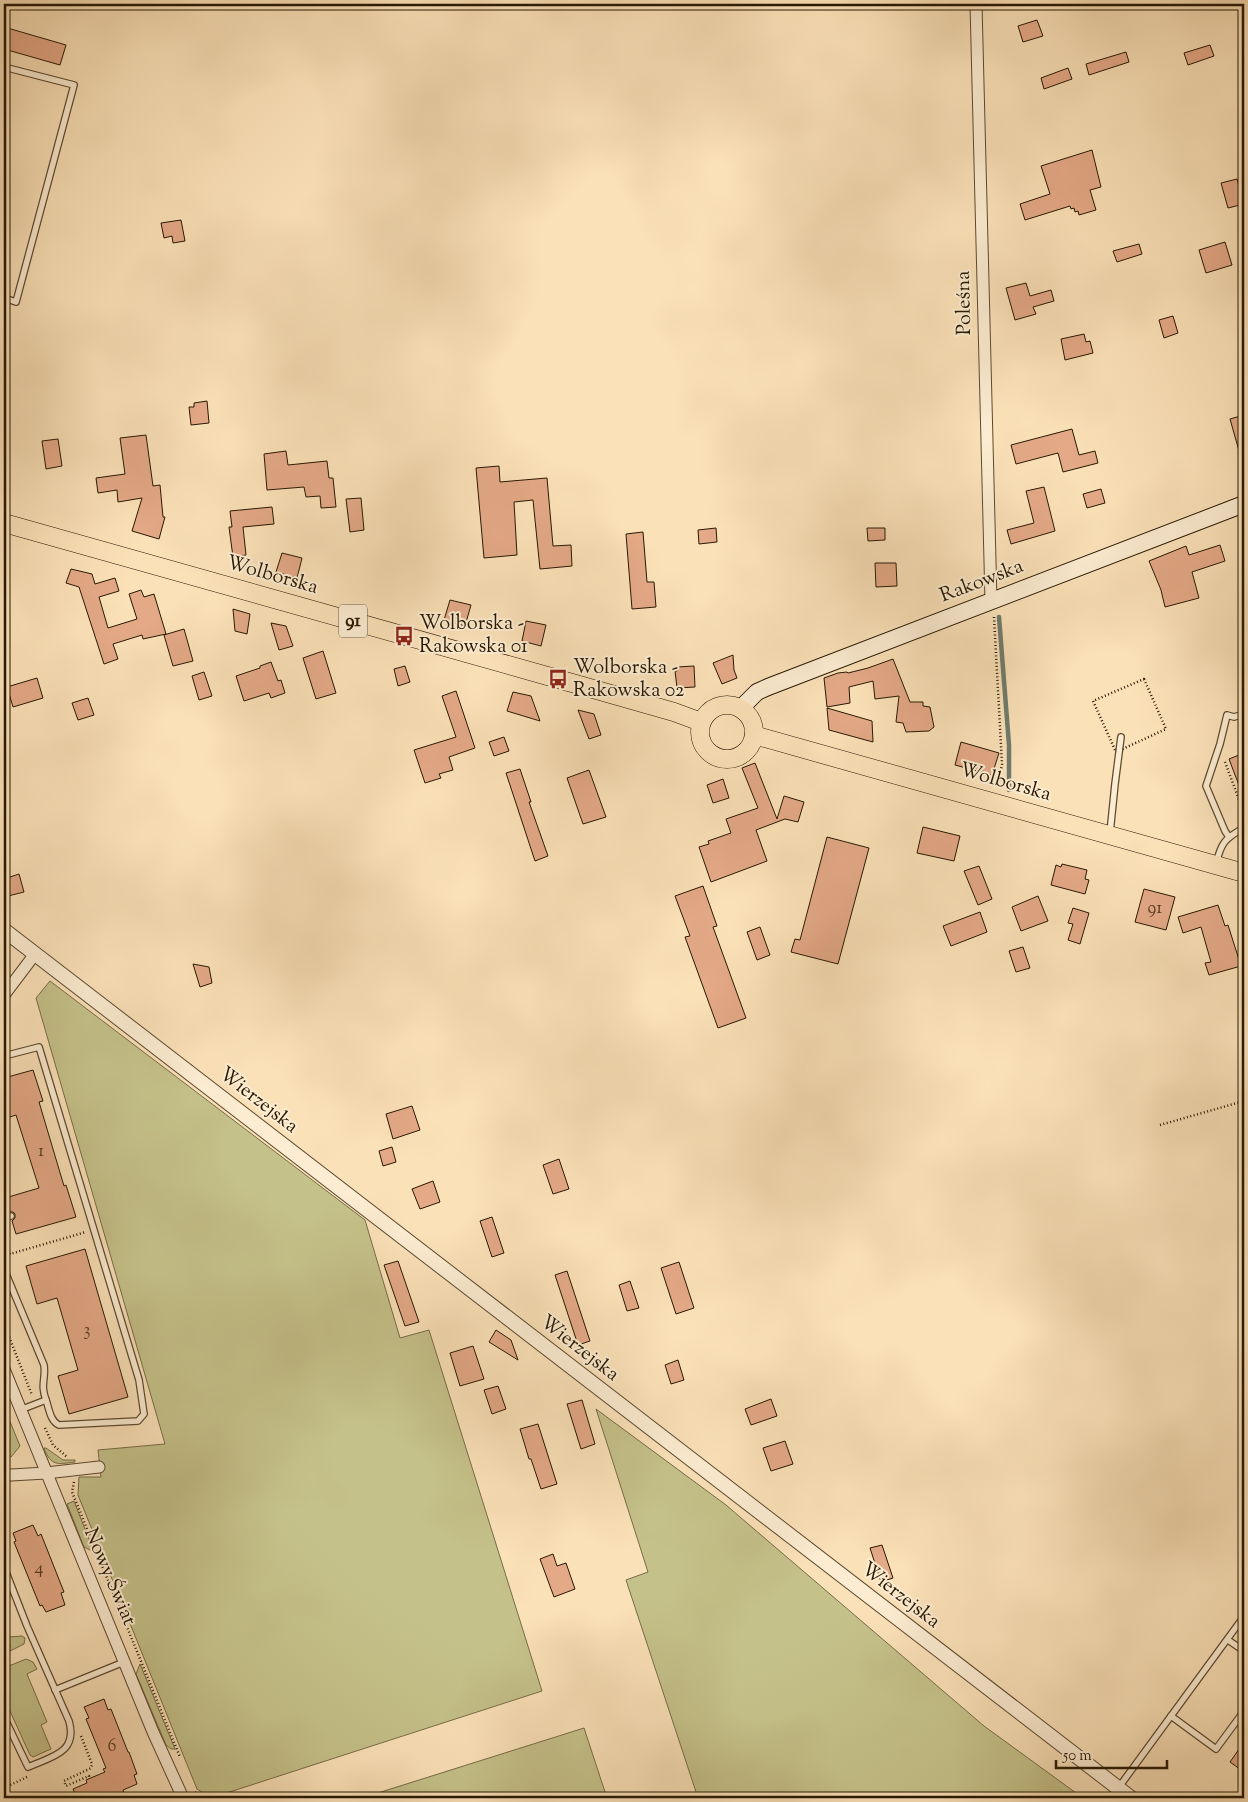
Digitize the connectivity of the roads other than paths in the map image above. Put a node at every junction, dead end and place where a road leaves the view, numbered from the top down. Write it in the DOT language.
graph roads {
  1 [pos="976,4"];
  2 [pos="4,67"];
  3 [pos="4,298"];
  4 [pos="1244,504"];
  5 [pos="4,524"];
  6 [pos="990,601"];
  7 [pos="741,708"];
  8 [pos="1244,714"];
  9 [pos="701,722"];
  10 [pos="754,735"];
  11 [pos="1121,737"];
  12 [pos="1244,828"];
  13 [pos="1110,835"];
  14 [pos="1229,837"];
  15 [pos="1215,866"];
  16 [pos="1244,873"];
  17 [pos="4,930"];
  18 [pos="35,954"];
  19 [pos="4,995"];
  20 [pos="4,1056"];
  21 [pos="10,1216"];
  22 [pos="4,1218"];
  23 [pos="4,1269"];
  24 [pos="4,1369"];
  25 [pos="46,1400"];
  26 [pos="20,1410"];
  27 [pos="99,1467"];
  28 [pos="46,1473"];
  29 [pos="11,1475"];
  30 [pos="4,1567"];
  31 [pos="1242,1618"];
  32 [pos="1228,1640"];
  33 [pos="1244,1651"];
  34 [pos="124,1662"];
  35 [pos="55,1690"];
  36 [pos="1244,1710"];
  37 [pos="1171,1716"];
  38 [pos="4,1717"];
  39 [pos="1118,1789"];
  40 [pos="183,1798"];
  41 [pos="1131,1798"];
  1 -- 6 [label="street, Poleśna"];
  2 -- 3 [label="lane"];
  4 -- 6 [label="main road, Rakowska"];
  5 -- 9 [label="main road, Wolborska / 91"];
  6 -- 7 [label="main road, Rakowska"];
  7 -- 9 [label="main road"];
  7 -- 10 [label="main road"];
  8 -- 14 [label="lane"];
  9 -- 10 [label="main road"];
  10 -- 13 [label="main road, Wolborska"];
  11 -- 13 [label="lane"];
  12 -- 14 [label="lane"];
  13 -- 15 [label="main road, Wolborska"];
  14 -- 15 [label="lane"];
  15 -- 16 [label="main road, Wolborska"];
  17 -- 18 [label="street, Wierzejska"];
  18 -- 19 [label="street"];
  18 -- 39 [label="street, Wierzejska"];
  20 -- 25 [label="lane"];
  21 -- 22 [label="lane"];
  23 -- 25 [label="lane"];
  24 -- 26 [label="street, Nowy Świat"];
  25 -- 26 [label="lane"];
  26 -- 28 [label="street, Nowy Świat"];
  27 -- 28 [label="street"];
  28 -- 29 [label="street"];
  28 -- 34 [label="street, Nowy Świat"];
  30 -- 35 [label="lane"];
  31 -- 32 [label="lane"];
  32 -- 33 [label="lane"];
  32 -- 37 [label="lane"];
  34 -- 35 [label="lane"];
  34 -- 40 [label="street, Nowy Świat"];
  35 -- 38 [label="lane"];
  36 -- 37 [label="lane"];
  37 -- 39 [label="lane"];
  39 -- 41 [label="street, Wierzejska"];
}
